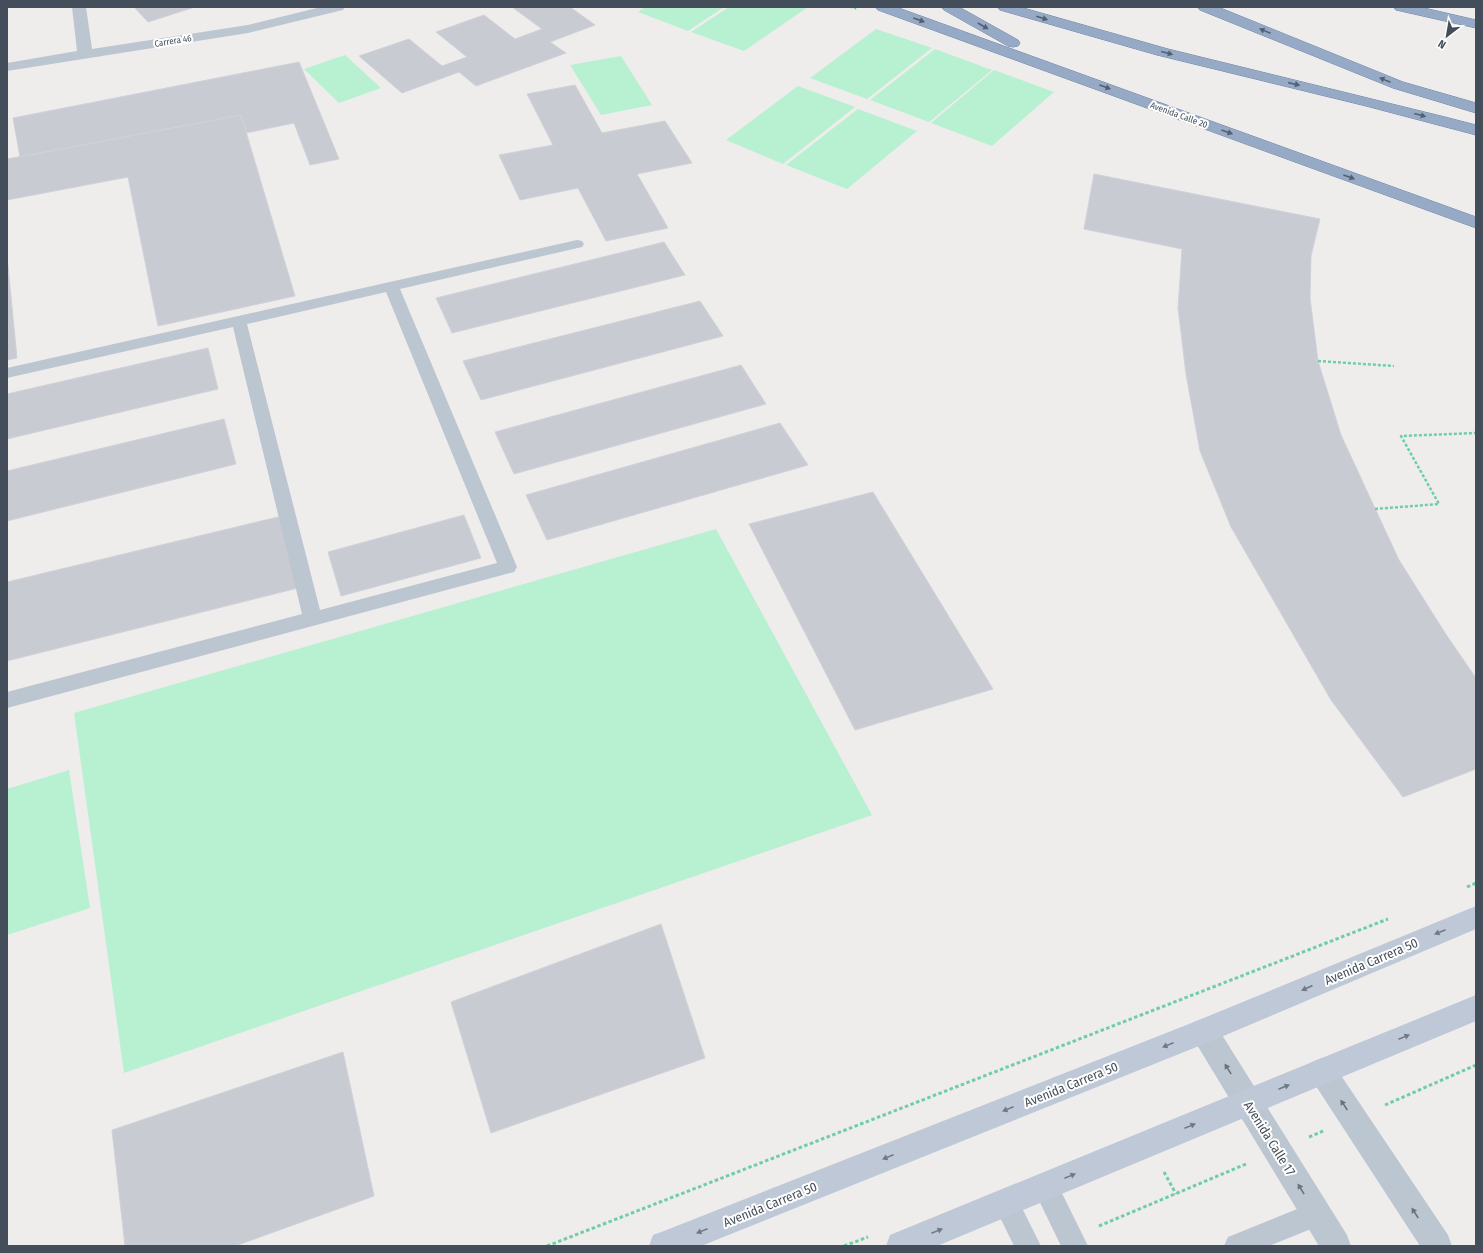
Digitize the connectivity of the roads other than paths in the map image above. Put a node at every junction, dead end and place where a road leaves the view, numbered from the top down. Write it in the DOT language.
graph roads {
  1 [pos="79,7"];
  2 [pos="338,7"];
  3 [pos="883,7"];
  4 [pos="949,7"];
  5 [pos="1005,7"];
  6 [pos="1205,7"];
  7 [pos="1401,7"];
  8 [pos="1431,7"];
  9 [pos="1476,21"];
  10 [pos="1476,24"];
  11 [pos="85,54"];
  12 [pos="7,67"];
  13 [pos="1068,74"];
  14 [pos="1476,108"];
  15 [pos="1476,130"];
  16 [pos="1476,223"];
  17 [pos="577,244"];
  18 [pos="391,286"];
  19 [pos="239,320"];
  20 [pos="7,373"];
  21 [pos="313,619"];
  22 [pos="7,700"];
  23 [pos="1476,917"];
  24 [pos="1476,1008"];
  25 [pos="1204,1031"];
  26 [pos="1322,1071"];
  27 [pos="1248,1102"];
  28 [pos="1045,1186"];
  29 [pos="1006,1203"];
  30 [pos="1317,1214"];
  31 [pos="1073,1242"];
  32 [pos="664,1246"];
  33 [pos="901,1246"];
  34 [pos="1028,1246"];
  35 [pos="1237,1246"];
  36 [pos="1336,1246"];
  37 [pos="1437,1246"];
  1 -- 11 [label="street"];
  2 -- 11 [label="street, Carrera 46"];
  3 -- 13 [label="highway, Avenida Calle 20, one-way"];
  4 -- 13 [label="highway, one-way"];
  5 -- 15 [label="highway, one-way"];
  14 -- 6 [label="highway, one-way"];
  7 -- 10 [label="highway"];
  8 -- 9 [label="highway"];
  11 -- 12 [label="street, Carrera 46"];
  13 -- 16 [label="highway, Avenida Calle 20, one-way"];
  17 -- 18 [label="lane"];
  18 -- 19 [label="lane"];
  18 -- 21 [label="lane"];
  19 -- 20 [label="lane"];
  19 -- 21 [label="lane"];
  21 -- 22 [label="lane"];
  23 -- 25 [label="main road, Avenida Carrera 50, one-way"];
  26 -- 24 [label="main road, one-way"];
  27 -- 25 [label="street, Avenida Calle 17, one-way"];
  25 -- 32 [label="main road, Avenida Carrera 50, one-way"];
  27 -- 26 [label="main road, one-way"];
  37 -- 26 [label="street, one-way"];
  28 -- 27 [label="main road, one-way"];
  30 -- 27 [label="street, Avenida Calle 17, one-way"];
  28 -- 29 [label="main road"];
  28 -- 31 [label="lane"];
  33 -- 29 [label="main road, one-way"];
  29 -- 34 [label="lane"];
  30 -- 35 [label="lane"];
  30 -- 36 [label="street, Avenida Calle 17"];
}
